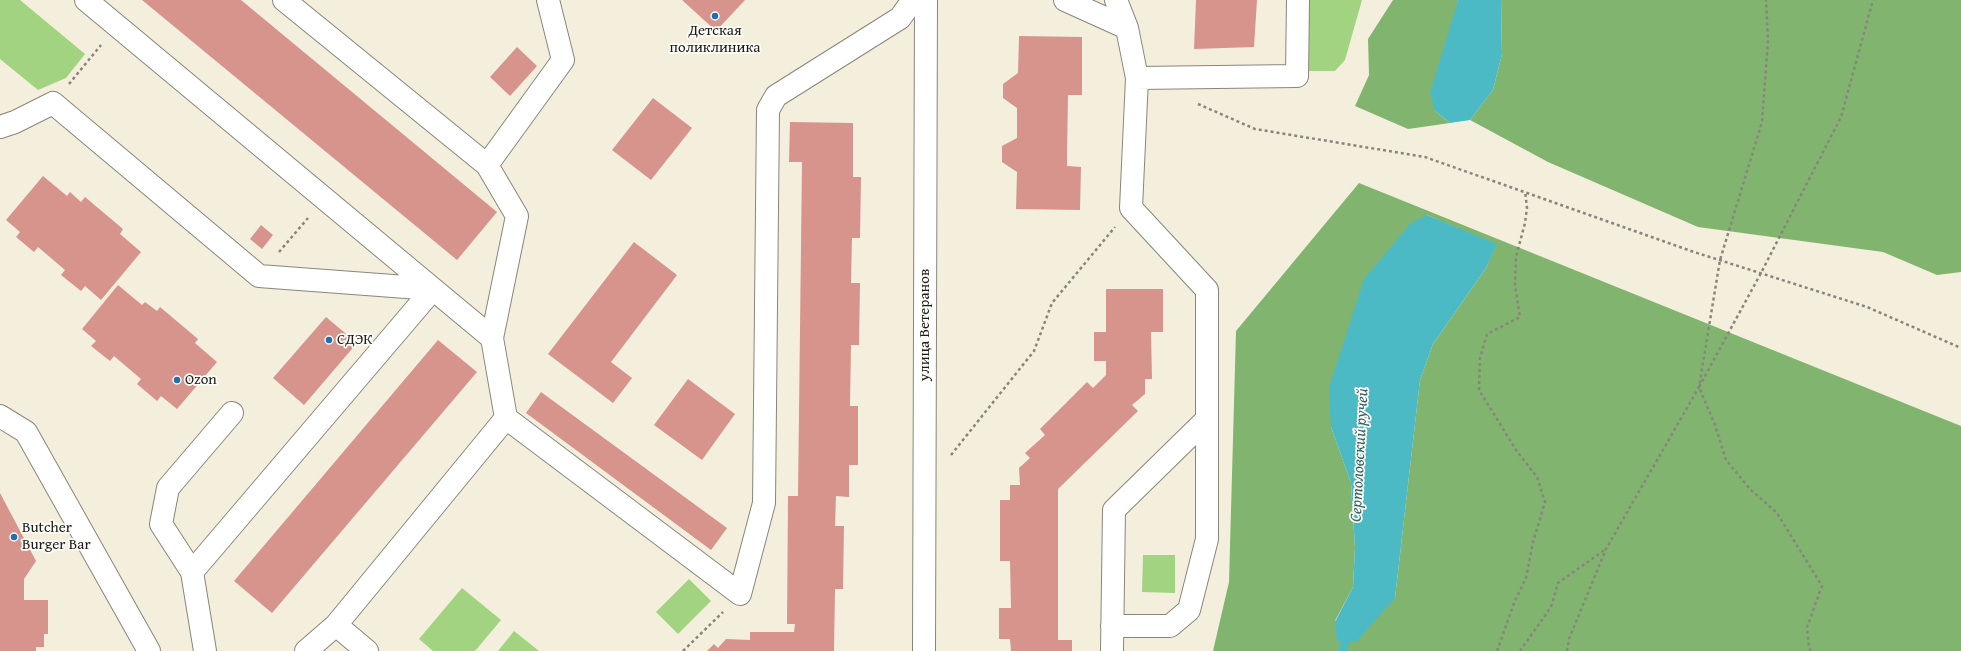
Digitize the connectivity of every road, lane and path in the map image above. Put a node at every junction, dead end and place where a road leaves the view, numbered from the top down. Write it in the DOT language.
graph roads {
  1 [pos="86,0"];
  2 [pos="284,0"];
  3 [pos="548,0"];
  4 [pos="913,0"];
  5 [pos="926,0"];
  6 [pos="1064,0"];
  7 [pos="1116,0"];
  8 [pos="1298,0"];
  9 [pos="1766,0"];
  10 [pos="1873,0"];
  11 [pos="117,26"];
  12 [pos="1127,28"];
  13 [pos="1137,78"];
  14 [pos="1192,102"];
  15 [pos="53,103"];
  16 [pos="0,127"];
  17 [pos="487,165"];
  18 [pos="1525,192"];
  19 [pos="324,199"];
  20 [pos="1131,208"];
  21 [pos="1720,260"];
  22 [pos="1761,273"];
  23 [pos="260,276"];
  24 [pos="433,289"];
  25 [pos="492,338"];
  26 [pos="1961,348"];
  27 [pos="1699,387"];
  28 [pos="232,413"];
  29 [pos="0,416"];
  30 [pos="506,418"];
  31 [pos="1207,419"];
  32 [pos="924,464"];
  33 [pos="1606,549"];
  34 [pos="192,572"];
  35 [pos="740,594"];
  36 [pos="336,625"];
  37 [pos="1112,626"];
  38 [pos="149,651"];
  39 [pos="205,651"];
  40 [pos="306,651"];
  41 [pos="368,651"];
  42 [pos="683,651"];
  43 [pos="924,651"];
  44 [pos="1112,651"];
  45 [pos="1497,651"];
  46 [pos="1520,651"];
  47 [pos="1567,651"];
  48 [pos="1811,651"];
  1 -- 11 [label="street"];
  2 -- 17 [label="street"];
  3 -- 17 [label="street"];
  4 -- 35 [label="street"];
  5 -- 32 [label="street, улица Ветеранов"];
  6 -- 12 [label="street"];
  7 -- 12 [label="street"];
  8 -- 13 [label="street"];
  9 -- 21 [label="path"];
  10 -- 22 [label="path"];
  11 -- 15 [label="path"];
  11 -- 19 [label="street"];
  12 -- 13 [label="street"];
  13 -- 20 [label="street"];
  14 -- 18 [label="path"];
  15 -- 16 [label="street"];
  15 -- 23 [label="street"];
  17 -- 25 [label="street"];
  18 -- 21 [label="path"];
  18 -- 45 [label="path"];
  19 -- 23 [label="path"];
  19 -- 24 [label="street"];
  20 -- 31 [label="street"];
  20 -- 32 [label="path"];
  21 -- 22 [label="path"];
  21 -- 27 [label="path"];
  22 -- 26 [label="path"];
  22 -- 27 [label="path"];
  23 -- 24 [label="street"];
  24 -- 25 [label="street"];
  24 -- 34 [label="street"];
  25 -- 30 [label="street"];
  27 -- 33 [label="path"];
  27 -- 48 [label="path"];
  28 -- 34 [label="street"];
  29 -- 38 [label="street"];
  30 -- 35 [label="street"];
  30 -- 36 [label="street"];
  31 -- 37 [label="street"];
  31 -- 37 [label="street"];
  32 -- 43 [label="street, улица Ветеранов"];
  33 -- 46 [label="path"];
  33 -- 47 [label="path"];
  34 -- 39 [label="street"];
  35 -- 42 [label="path"];
  36 -- 40 [label="street"];
  36 -- 41 [label="street"];
  37 -- 44 [label="street"];
}
